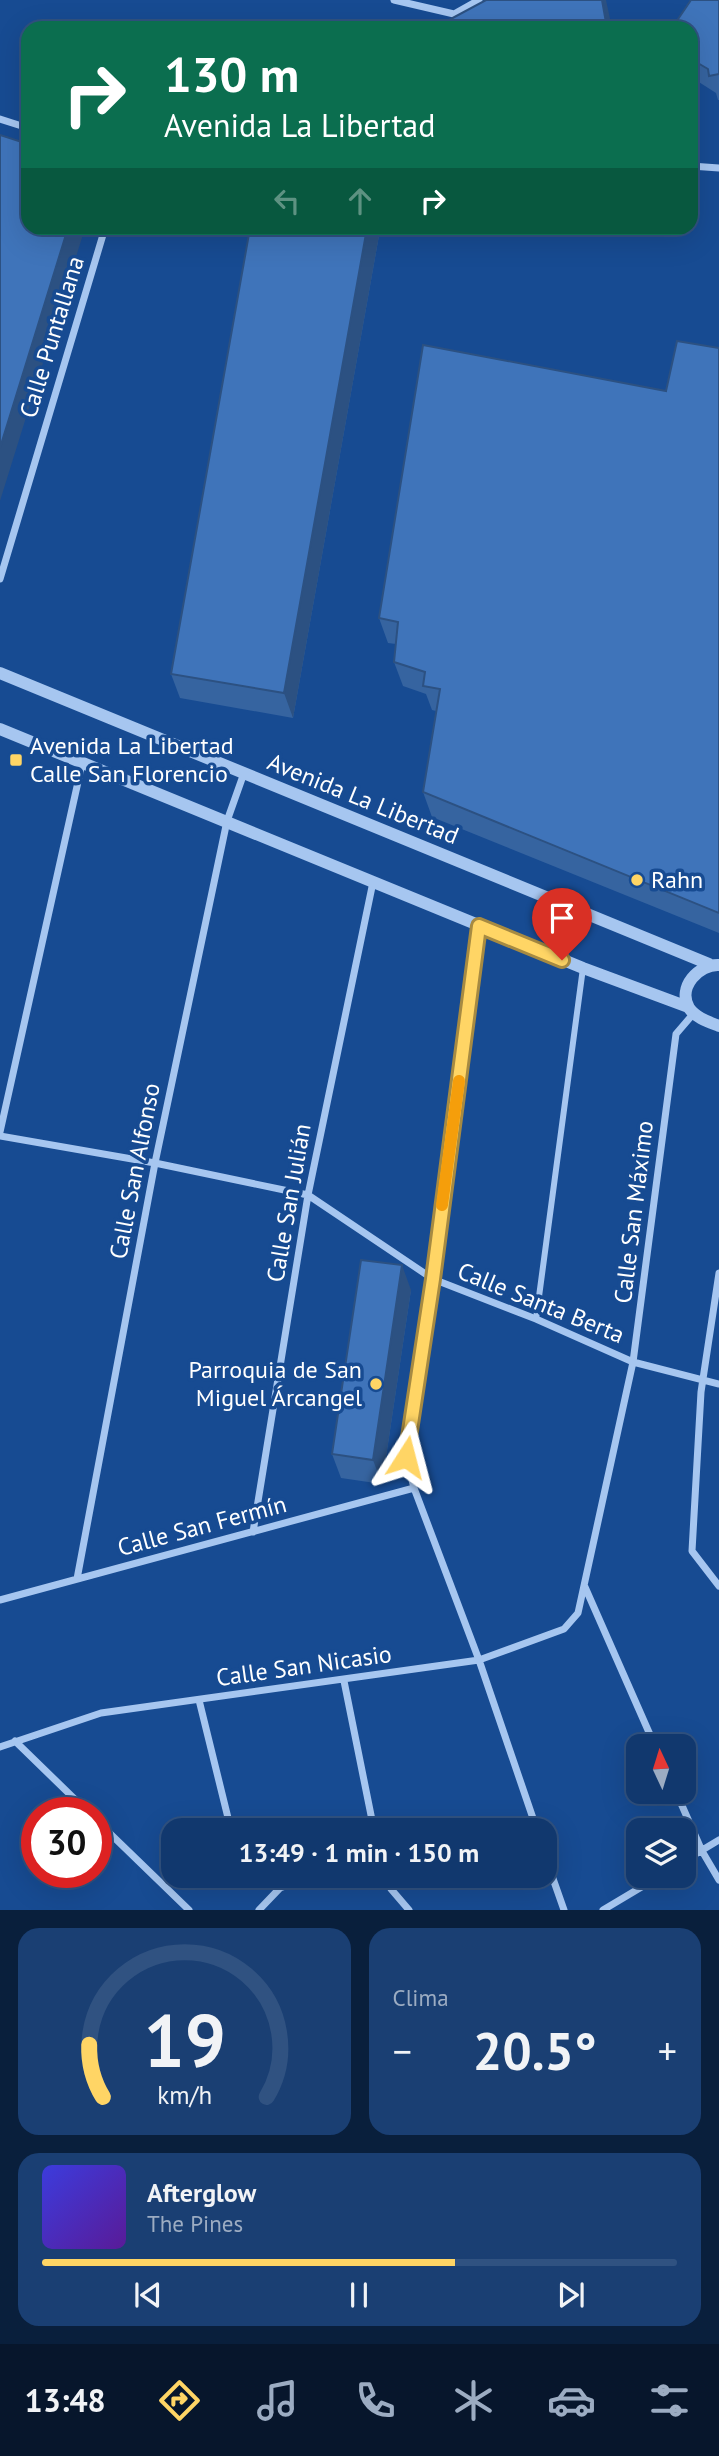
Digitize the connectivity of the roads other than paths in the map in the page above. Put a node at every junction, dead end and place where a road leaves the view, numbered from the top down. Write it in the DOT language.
graph roads {
  1 [pos="394,0"];
  2 [pos="479,0"];
  3 [pos="0,119"];
  4 [pos="21,126"];
  5 [pos="698,166"];
  6 [pos="719,168"];
  7 [pos="103,235"];
  8 [pos="0,579"];
  9 [pos="0,673"];
  10 [pos="0,729"];
  11 [pos="82,764"];
  12 [pos="244,773"];
  13 [pos="227,821"];
  14 [pos="373,882"];
  15 [pos="479,926"];
  16 [pos="714,964"];
  17 [pos="583,968"];
  18 [pos="691,1010"];
  19 [pos="719,1026"];
  20 [pos="0,1134"];
  21 [pos="155,1163"];
  22 [pos="308,1195"];
  23 [pos="719,1273"];
  24 [pos="433,1279"];
  25 [pos="536,1320"];
  26 [pos="633,1362"];
  27 [pos="703,1380"];
  28 [pos="719,1384"];
  29 [pos="414,1488"];
  30 [pos="253,1532"];
  31 [pos="77,1579"];
  32 [pos="584,1586"];
  33 [pos="719,1586"];
  34 [pos="0,1600"];
  35 [pos="479,1660"];
  36 [pos="344,1681"];
  37 [pos="199,1700"];
  38 [pos="651,1734"];
  39 [pos="15,1741"];
  40 [pos="0,1747"];
  41 [pos="73,1797"];
  42 [pos="681,1804"];
  43 [pos="228,1818"];
  44 [pos="372,1818"];
  45 [pos="533,1818"];
  46 [pos="112,1835"];
  47 [pos="719,1840"];
  48 [pos="702,1851"];
  49 [pos="696,1854"];
  50 [pos="719,1880"];
  51 [pos="280,1888"];
  52 [pos="391,1888"];
  53 [pos="556,1888"];
  54 [pos="640,1888"];
  55 [pos="189,1910"];
  56 [pos="259,1910"];
  57 [pos="409,1910"];
  58 [pos="564,1910"];
  59 [pos="603,1910"];
  1 -- 2 [label="street"];
  3 -- 4 [label="street"];
  5 -- 6 [label="street"];
  7 -- 8 [label="street, Calle Puntallana"];
  9 -- 12 [label="street, Avenida La Libertad"];
  10 -- 11 [label="street"];
  11 -- 13 [label="street"];
  11 -- 20 [label="street"];
  12 -- 13 [label="street, Calle San Alfonso"];
  12 -- 16 [label="street, Avenida La Libertad"];
  13 -- 14 [label="street"];
  13 -- 21 [label="street, Calle San Alfonso"];
  14 -- 15 [label="street"];
  14 -- 22 [label="street, Calle San Julián"];
  15 -- 17 [label="street"];
  15 -- 24 [label="street"];
  16 -- 18 [label="street"];
  17 -- 18 [label="street"];
  17 -- 25 [label="street"];
  18 -- 19 [label="street"];
  18 -- 26 [label="street, Calle San Máximo"];
  20 -- 21 [label="street, Calle Santa Berta"];
  21 -- 22 [label="street, Calle Santa Berta"];
  21 -- 31 [label="street, Calle San Alfonso"];
  22 -- 24 [label="street, Calle Santa Berta"];
  22 -- 30 [label="street, Calle San Julián"];
  23 -- 27 [label="street"];
  24 -- 25 [label="street, Calle Santa Berta"];
  24 -- 29 [label="street"];
  25 -- 26 [label="street, Calle Santa Berta"];
  26 -- 27 [label="street, Calle Santa Berta"];
  26 -- 32 [label="street, Calle San Máximo"];
  27 -- 28 [label="street, Calle Santa Berta"];
  27 -- 33 [label="street"];
  29 -- 30 [label="street, Calle San Fermín"];
  29 -- 35 [label="street"];
  30 -- 31 [label="street, Calle San Fermín"];
  31 -- 34 [label="street, Calle San Fermín"];
  32 -- 35 [label="street, Calle San Nicasio"];
  32 -- 38 [label="street"];
  35 -- 36 [label="street, Calle San Nicasio"];
  35 -- 45 [label="street"];
  36 -- 37 [label="street, Calle San Nicasio"];
  36 -- 44 [label="street"];
  37 -- 39 [label="street, Calle San Nicasio"];
  37 -- 43 [label="street"];
  39 -- 40 [label="street, Calle San Nicasio"];
  39 -- 41 [label="street"];
  42 -- 48 [label="street"];
  46 -- 55 [label="street"];
  47 -- 48 [label="street"];
  48 -- 49 [label="street"];
  48 -- 50 [label="street"];
  51 -- 56 [label="street"];
  52 -- 57 [label="street"];
  53 -- 58 [label="street"];
  54 -- 59 [label="street"];
}
